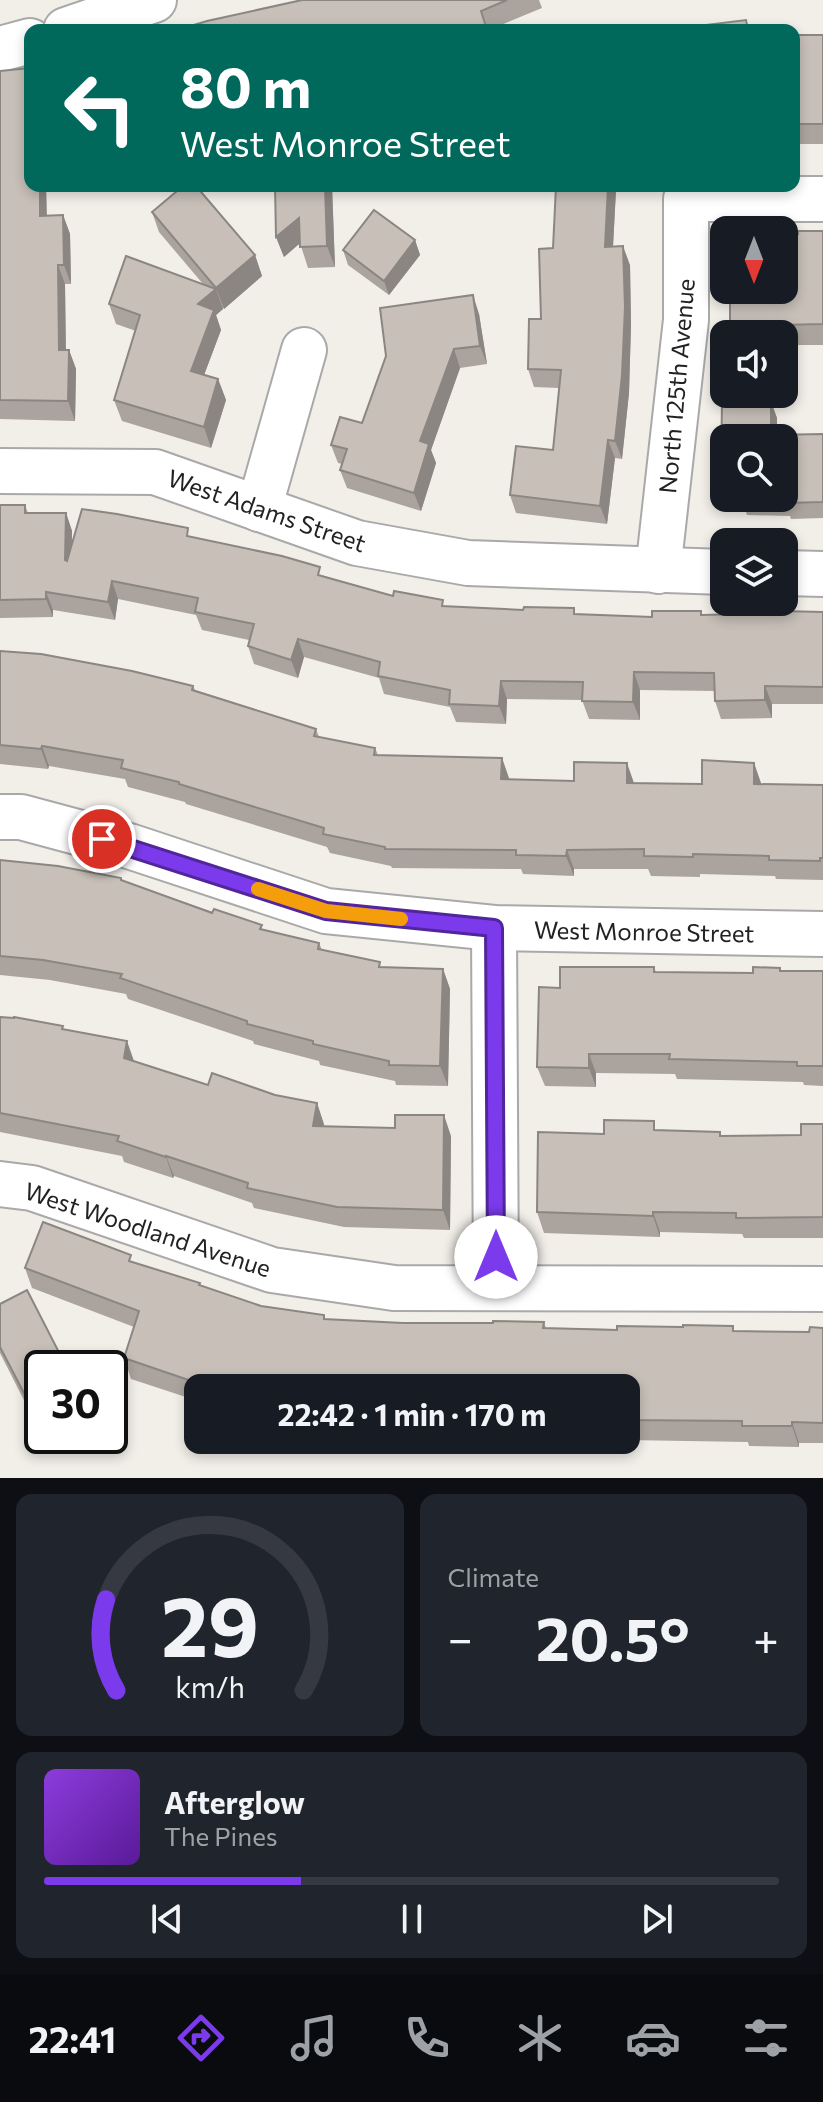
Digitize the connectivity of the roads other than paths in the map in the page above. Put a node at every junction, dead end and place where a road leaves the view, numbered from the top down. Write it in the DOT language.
graph roads {
  1 [pos="154,0"];
  2 [pos="84,24"];
  3 [pos="24,43"];
  4 [pos="0,49"];
  5 [pos="823,199"];
  6 [pos="304,350"];
  7 [pos="0,471"];
  8 [pos="259,509"];
  9 [pos="658,571"];
  10 [pos="710,572"];
  11 [pos="798,573"];
  12 [pos="823,574"];
  13 [pos="0,817"];
  14 [pos="494,928"];
  15 [pos="823,934"];
  16 [pos="0,1184"];
  17 [pos="496,1287"];
  18 [pos="823,1289"];
  1 -- 2 [label="street"];
  3 -- 4 [label="street"];
  5 -- 9 [label="street, North 125th Avenue"];
  6 -- 8 [label="street"];
  7 -- 8 [label="street, West Adams Street"];
  8 -- 9 [label="street, West Adams Street"];
  9 -- 10 [label="street, West Adams Street"];
  11 -- 12 [label="street"];
  13 -- 14 [label="street, West Monroe Street"];
  14 -- 15 [label="street, West Monroe Street"];
  14 -- 17 [label="street"];
  16 -- 17 [label="street, West Woodland Avenue"];
  17 -- 18 [label="street, West Woodland Avenue"];
}
